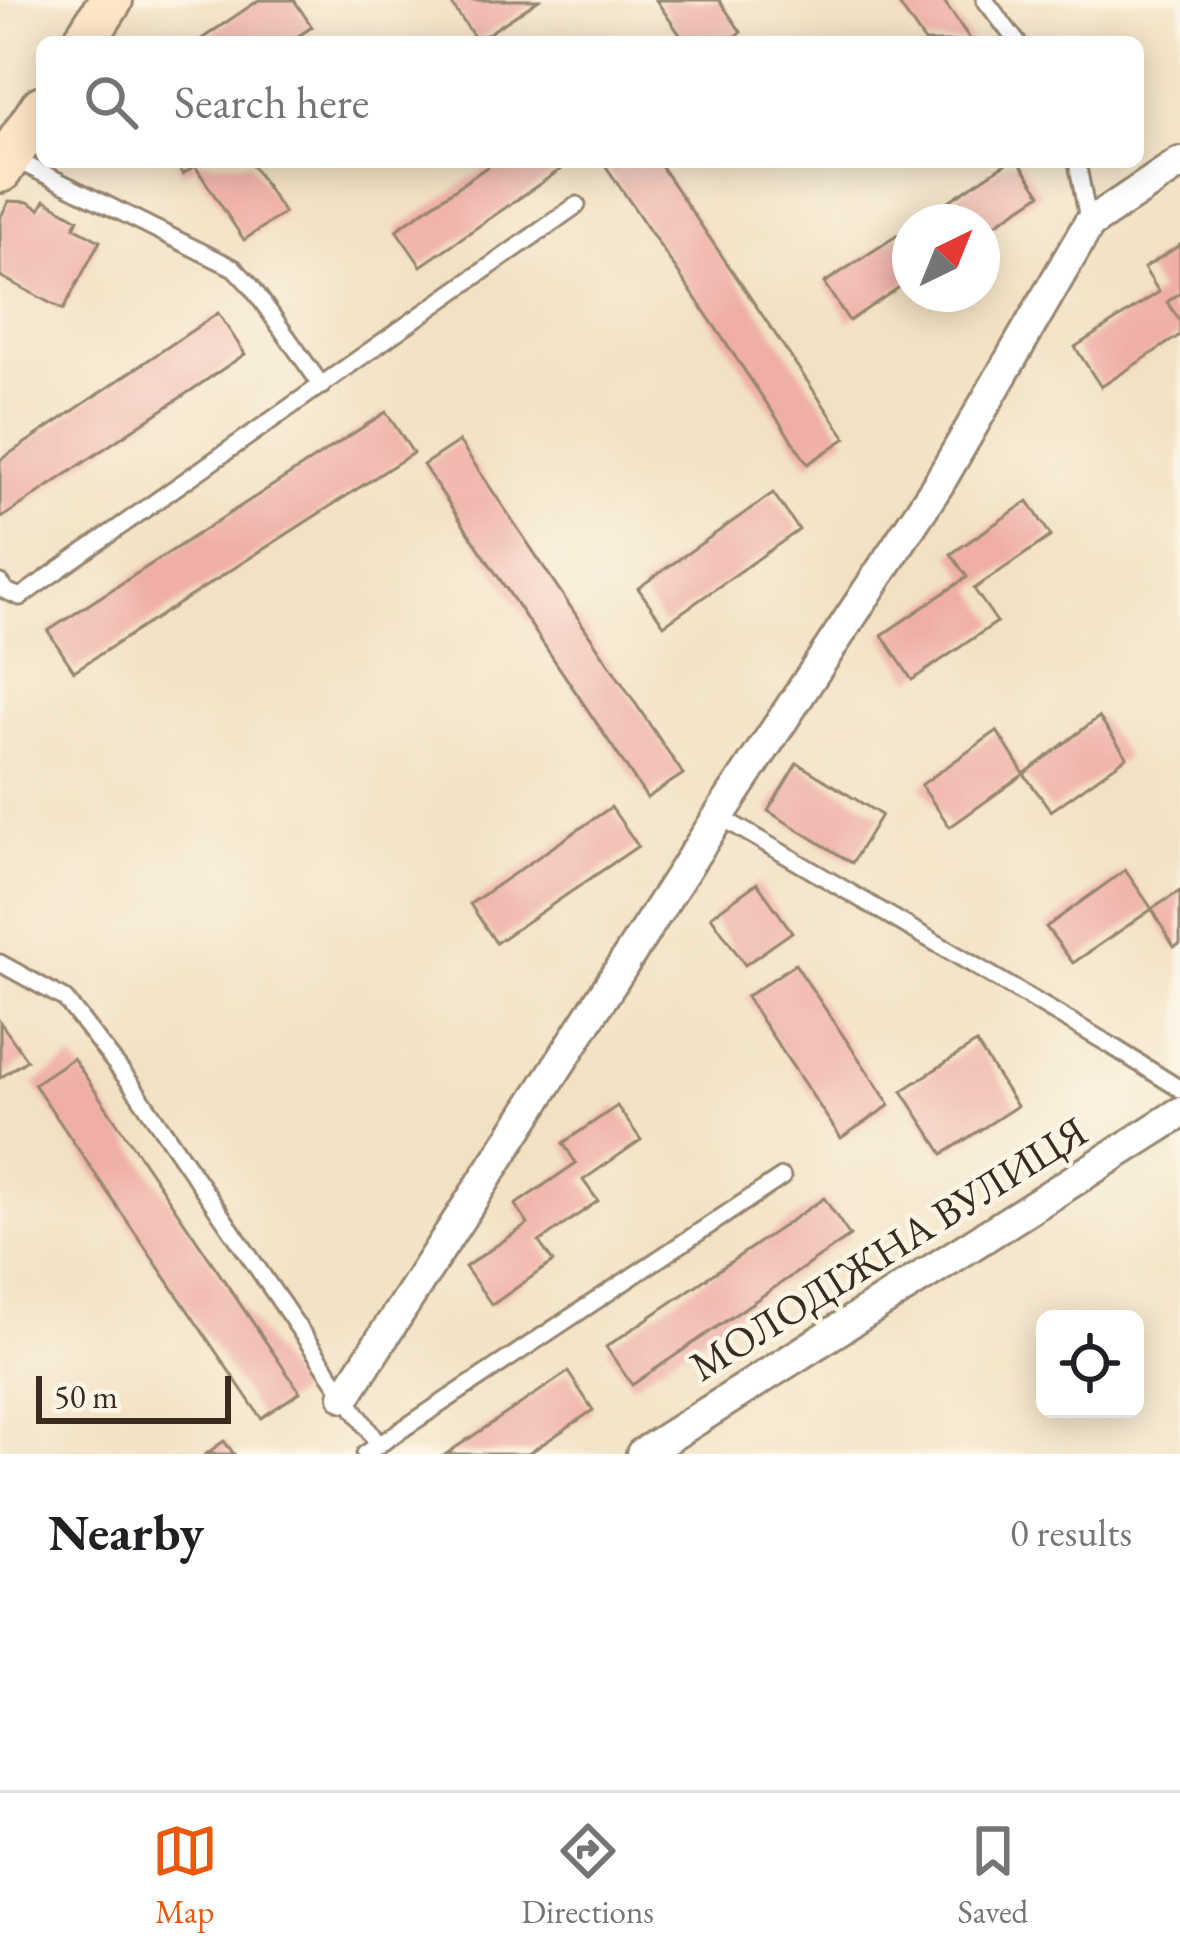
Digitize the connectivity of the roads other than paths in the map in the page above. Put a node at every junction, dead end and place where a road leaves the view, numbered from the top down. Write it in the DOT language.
graph roads {
  1 [pos="111,0"];
  2 [pos="986,0"];
  3 [pos="88,36"];
  4 [pos="1013,36"];
  5 [pos="36,116"];
  6 [pos="1180,163"];
  7 [pos="5,164"];
  8 [pos="1078,168"];
  9 [pos="577,205"];
  10 [pos="1090,224"];
  11 [pos="322,386"];
  12 [pos="0,583"];
  13 [pos="719,816"];
  14 [pos="0,963"];
  15 [pos="1180,1089"];
  16 [pos="1180,1113"];
  17 [pos="782,1177"];
  18 [pos="345,1396"];
  19 [pos="371,1449"];
  20 [pos="642,1454"];
  1 -- 3 [label="main road"];
  2 -- 4 [label="lane"];
  5 -- 7 [label="main road"];
  6 -- 10 [label="street"];
  7 -- 11 [label="lane"];
  8 -- 10 [label="lane"];
  9 -- 11 [label="lane"];
  10 -- 13 [label="street"];
  11 -- 12 [label="lane"];
  13 -- 15 [label="lane"];
  13 -- 18 [label="street"];
  14 -- 18 [label="lane"];
  16 -- 20 [label="street, МОЛОДІЖНА ВУЛИЦЯ"];
  17 -- 19 [label="lane"];
  18 -- 19 [label="lane"];
}
